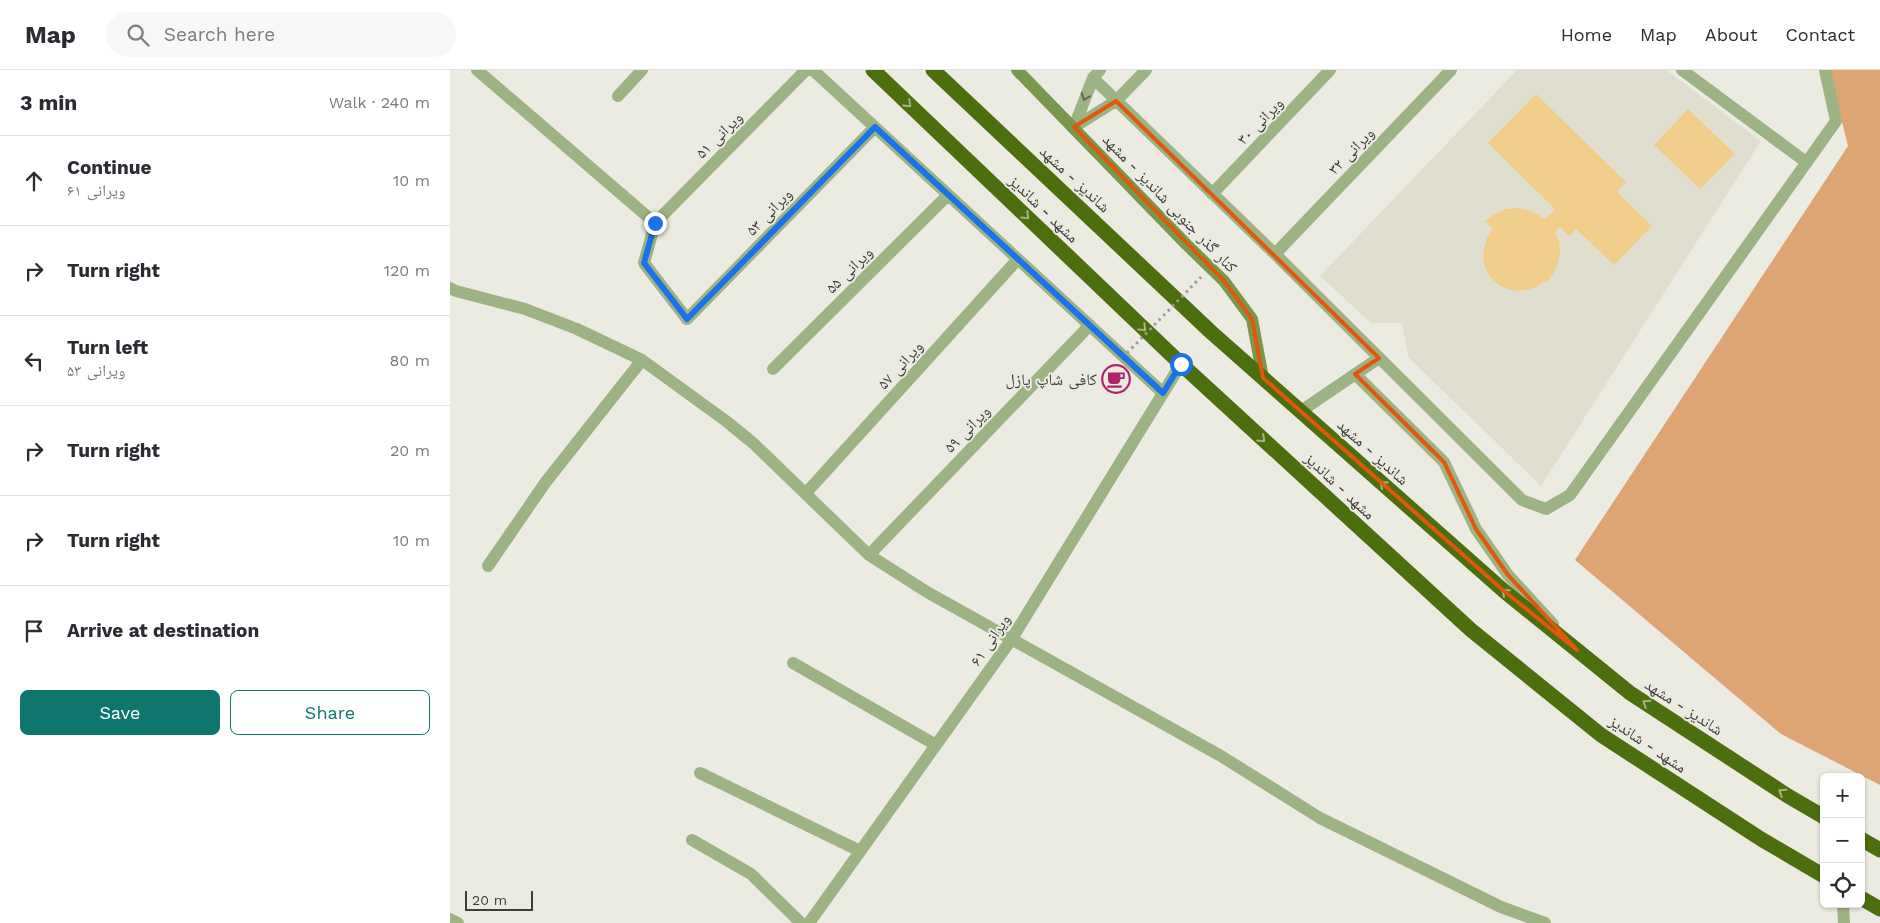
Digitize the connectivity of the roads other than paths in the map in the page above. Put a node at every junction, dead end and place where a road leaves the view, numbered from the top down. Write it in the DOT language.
graph roads {
  1 [pos="477,70"];
  2 [pos="642,70"];
  3 [pos="806,70"];
  4 [pos="813,70"];
  5 [pos="873,70"];
  6 [pos="934,70"];
  7 [pos="1017,70"];
  8 [pos="1146,70"];
  9 [pos="1330,70"];
  10 [pos="1451,70"];
  11 [pos="1682,70"];
  12 [pos="1825,70"];
  13 [pos="1096,74"];
  14 [pos="618,96"];
  15 [pos="1116,101"];
  16 [pos="875,127"];
  17 [pos="1074,127"];
  18 [pos="1806,162"];
  19 [pos="1212,194"];
  20 [pos="948,195"];
  21 [pos="655,223"];
  22 [pos="1275,254"];
  23 [pos="1018,259"];
  24 [pos="452,293"];
  25 [pos="1090,325"];
  26 [pos="1379,358"];
  27 [pos="642,360"];
  28 [pos="1181,364"];
  29 [pos="773,369"];
  30 [pos="1355,374"];
  31 [pos="1263,378"];
  32 [pos="1163,393"];
  33 [pos="1301,411"];
  34 [pos="806,493"];
  35 [pos="868,555"];
  36 [pos="488,566"];
  37 [pos="1011,640"];
  38 [pos="1577,650"];
  39 [pos="792,663"];
  40 [pos="936,745"];
  41 [pos="700,773"];
  42 [pos="1820,815"];
  43 [pos="692,840"];
  44 [pos="1865,841"];
  45 [pos="1880,850"];
  46 [pos="860,851"];
  47 [pos="1820,874"];
  48 [pos="1865,900"];
  49 [pos="1843,908"];
  50 [pos="1880,909"];
  51 [pos="450,920"];
  52 [pos="458,923"];
  53 [pos="801,923"];
  54 [pos="809,923"];
  55 [pos="1546,923"];
  56 [pos="1844,923"];
  1 -- 21 [label="street"];
  2 -- 14 [label="street"];
  3 -- 21 [label="street, ویرانی ۵۱"];
  4 -- 16 [label="street"];
  5 -- 28 [label="highway, مشهد - شاندیز, one-way"];
  6 -- 31 [label="highway, شاندیز - مشهد"];
  7 -- 17 [label="street, کنار گذر جنوبی شاندیز - مشهد"];
  8 -- 15 [label="street"];
  9 -- 19 [label="street, ویرانی ۳۰"];
  10 -- 22 [label="street, ویرانی ۳۲"];
  11 -- 18 [label="street"];
  12 -- 18 [label="street"];
  13 -- 15 [label="street"];
  13 -- 17 [label="street, one-way"];
  15 -- 17 [label="street"];
  15 -- 19 [label="street"];
  16 -- 20 [label="street"];
  16 -- 21 [label="street, ویرانی ۵۳"];
  17 -- 31 [label="street, کنار گذر جنوبی شاندیز - مشهد"];
  18 -- 26 [label="street"];
  19 -- 22 [label="street"];
  20 -- 23 [label="street"];
  20 -- 29 [label="street, ویرانی ۵۵"];
  22 -- 26 [label="street"];
  23 -- 25 [label="street"];
  23 -- 34 [label="street, ویرانی ۵۷"];
  24 -- 27 [label="street"];
  25 -- 32 [label="street"];
  25 -- 35 [label="street, ویرانی ۵۹"];
  26 -- 30 [label="street"];
  27 -- 34 [label="street"];
  27 -- 36 [label="street"];
  28 -- 32 [label="street, ویرانی ۶۱"];
  28 -- 47 [label="highway, مشهد - شاندیز, one-way"];
  30 -- 33 [label="street"];
  30 -- 38 [label="street"];
  31 -- 33 [label="highway, شاندیز - مشهد"];
  32 -- 37 [label="street, ویرانی ۶۱"];
  38 -- 33 [label="highway, شاندیز - مشهد, one-way"];
  34 -- 35 [label="street"];
  35 -- 37 [label="street"];
  37 -- 40 [label="street, ویرانی ۶۱"];
  37 -- 55 [label="street"];
  42 -- 38 [label="highway, شاندیز - مشهد, one-way"];
  39 -- 40 [label="street"];
  40 -- 46 [label="street, ویرانی ۶۱"];
  41 -- 46 [label="street"];
  43 -- 53 [label="street"];
  44 -- 45 [label="highway"];
  46 -- 54 [label="street, ویرانی ۶۱"];
  48 -- 50 [label="highway"];
  49 -- 56 [label="street"];
  51 -- 52 [label="street"];
}
